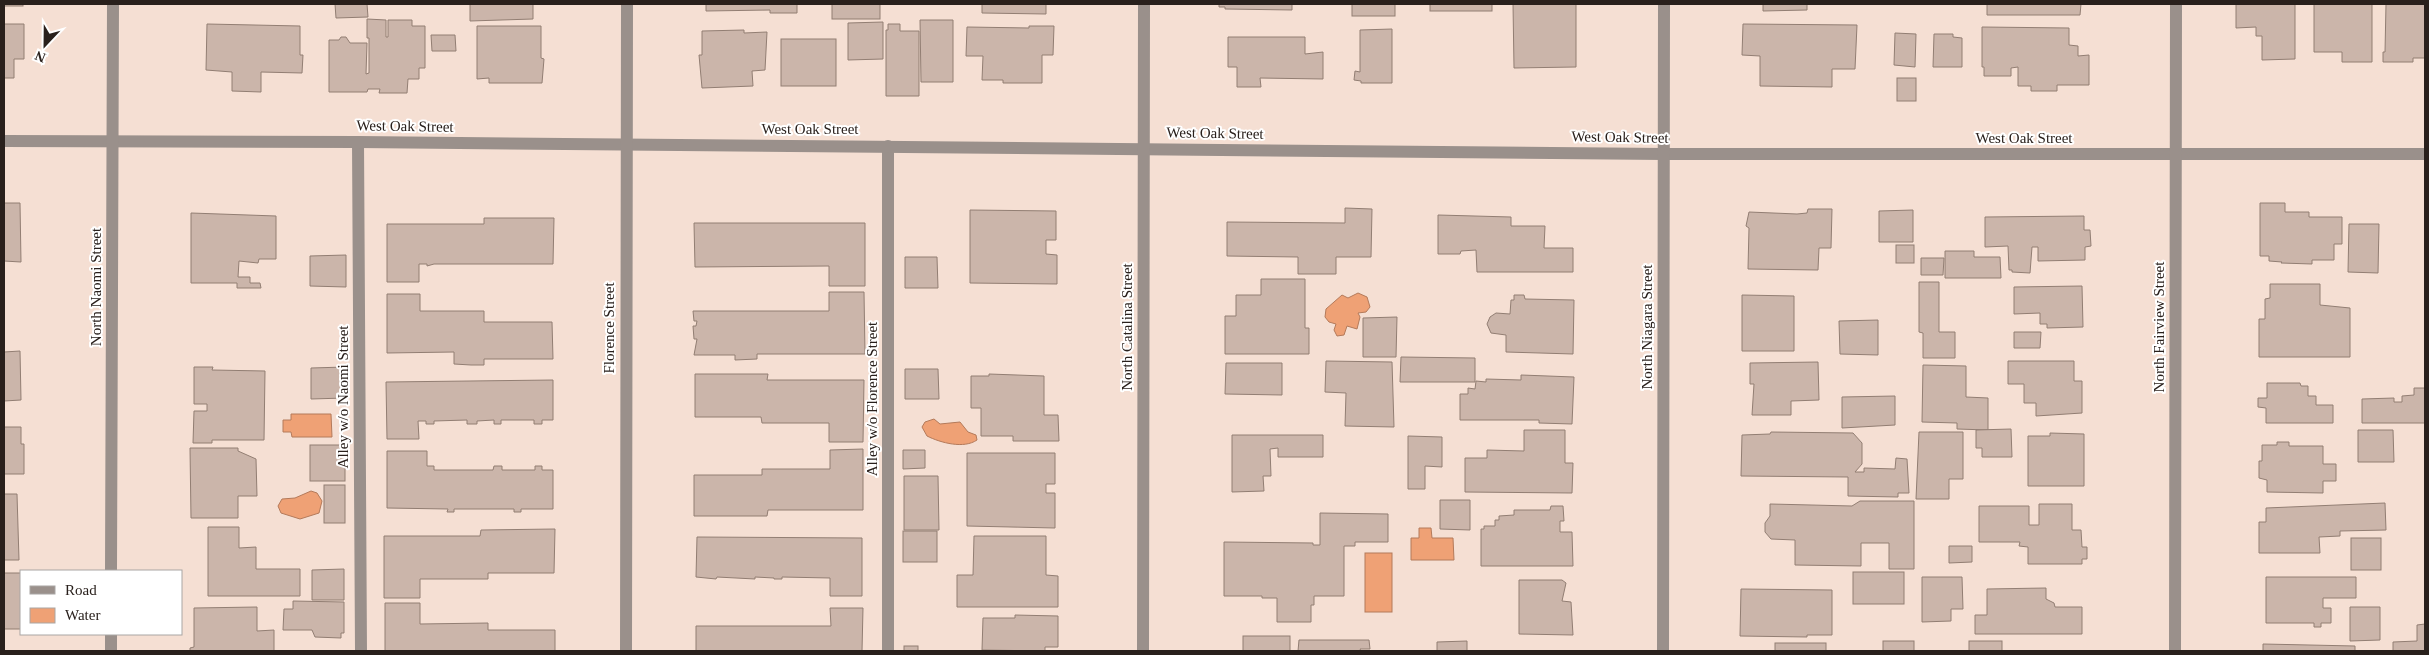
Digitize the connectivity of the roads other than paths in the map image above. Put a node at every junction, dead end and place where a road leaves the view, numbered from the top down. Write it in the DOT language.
graph roads {
  1 [pos="113,4"];
  2 [pos="627,4"];
  3 [pos="1144,4"];
  4 [pos="1664,4"];
  5 [pos="2176,4"];
  6 [pos="4,141"];
  7 [pos="113,142"];
  8 [pos="358,142"];
  9 [pos="626,145"];
  10 [pos="888,146"];
  11 [pos="1144,148"];
  12 [pos="1664,154"];
  13 [pos="2176,154"];
  14 [pos="2425,154"];
  15 [pos="111,570"];
  16 [pos="111,635"];
  17 [pos="111,651"];
  18 [pos="361,651"];
  19 [pos="626,651"];
  20 [pos="888,651"];
  21 [pos="1143,651"];
  22 [pos="1663,651"];
  23 [pos="2175,651"];
  1 -- 7 [label="street, North Naomi Street"];
  2 -- 9 [label="street, Florence Street"];
  3 -- 11 [label="street, North Catalina Street"];
  4 -- 12 [label="street, North Niagara Street"];
  5 -- 13 [label="street, North Fairview Street"];
  6 -- 7 [label="street, West Oak Street"];
  7 -- 8 [label="street, West Oak Street"];
  7 -- 15 [label="street, North Naomi Street"];
  8 -- 9 [label="street, West Oak Street"];
  8 -- 18 [label="street, Alley w/o Naomi Street"];
  9 -- 10 [label="street, West Oak Street"];
  9 -- 19 [label="street, Florence Street"];
  10 -- 11 [label="street, West Oak Street"];
  10 -- 20 [label="street, Alley w/o Florence Street"];
  11 -- 12 [label="street, West Oak Street"];
  11 -- 21 [label="street, North Catalina Street"];
  12 -- 13 [label="street, West Oak Street"];
  12 -- 22 [label="street, North Niagara Street"];
  13 -- 14 [label="street, West Oak Street"];
  13 -- 23 [label="street, North Fairview Street"];
  16 -- 17 [label="street"];
}
